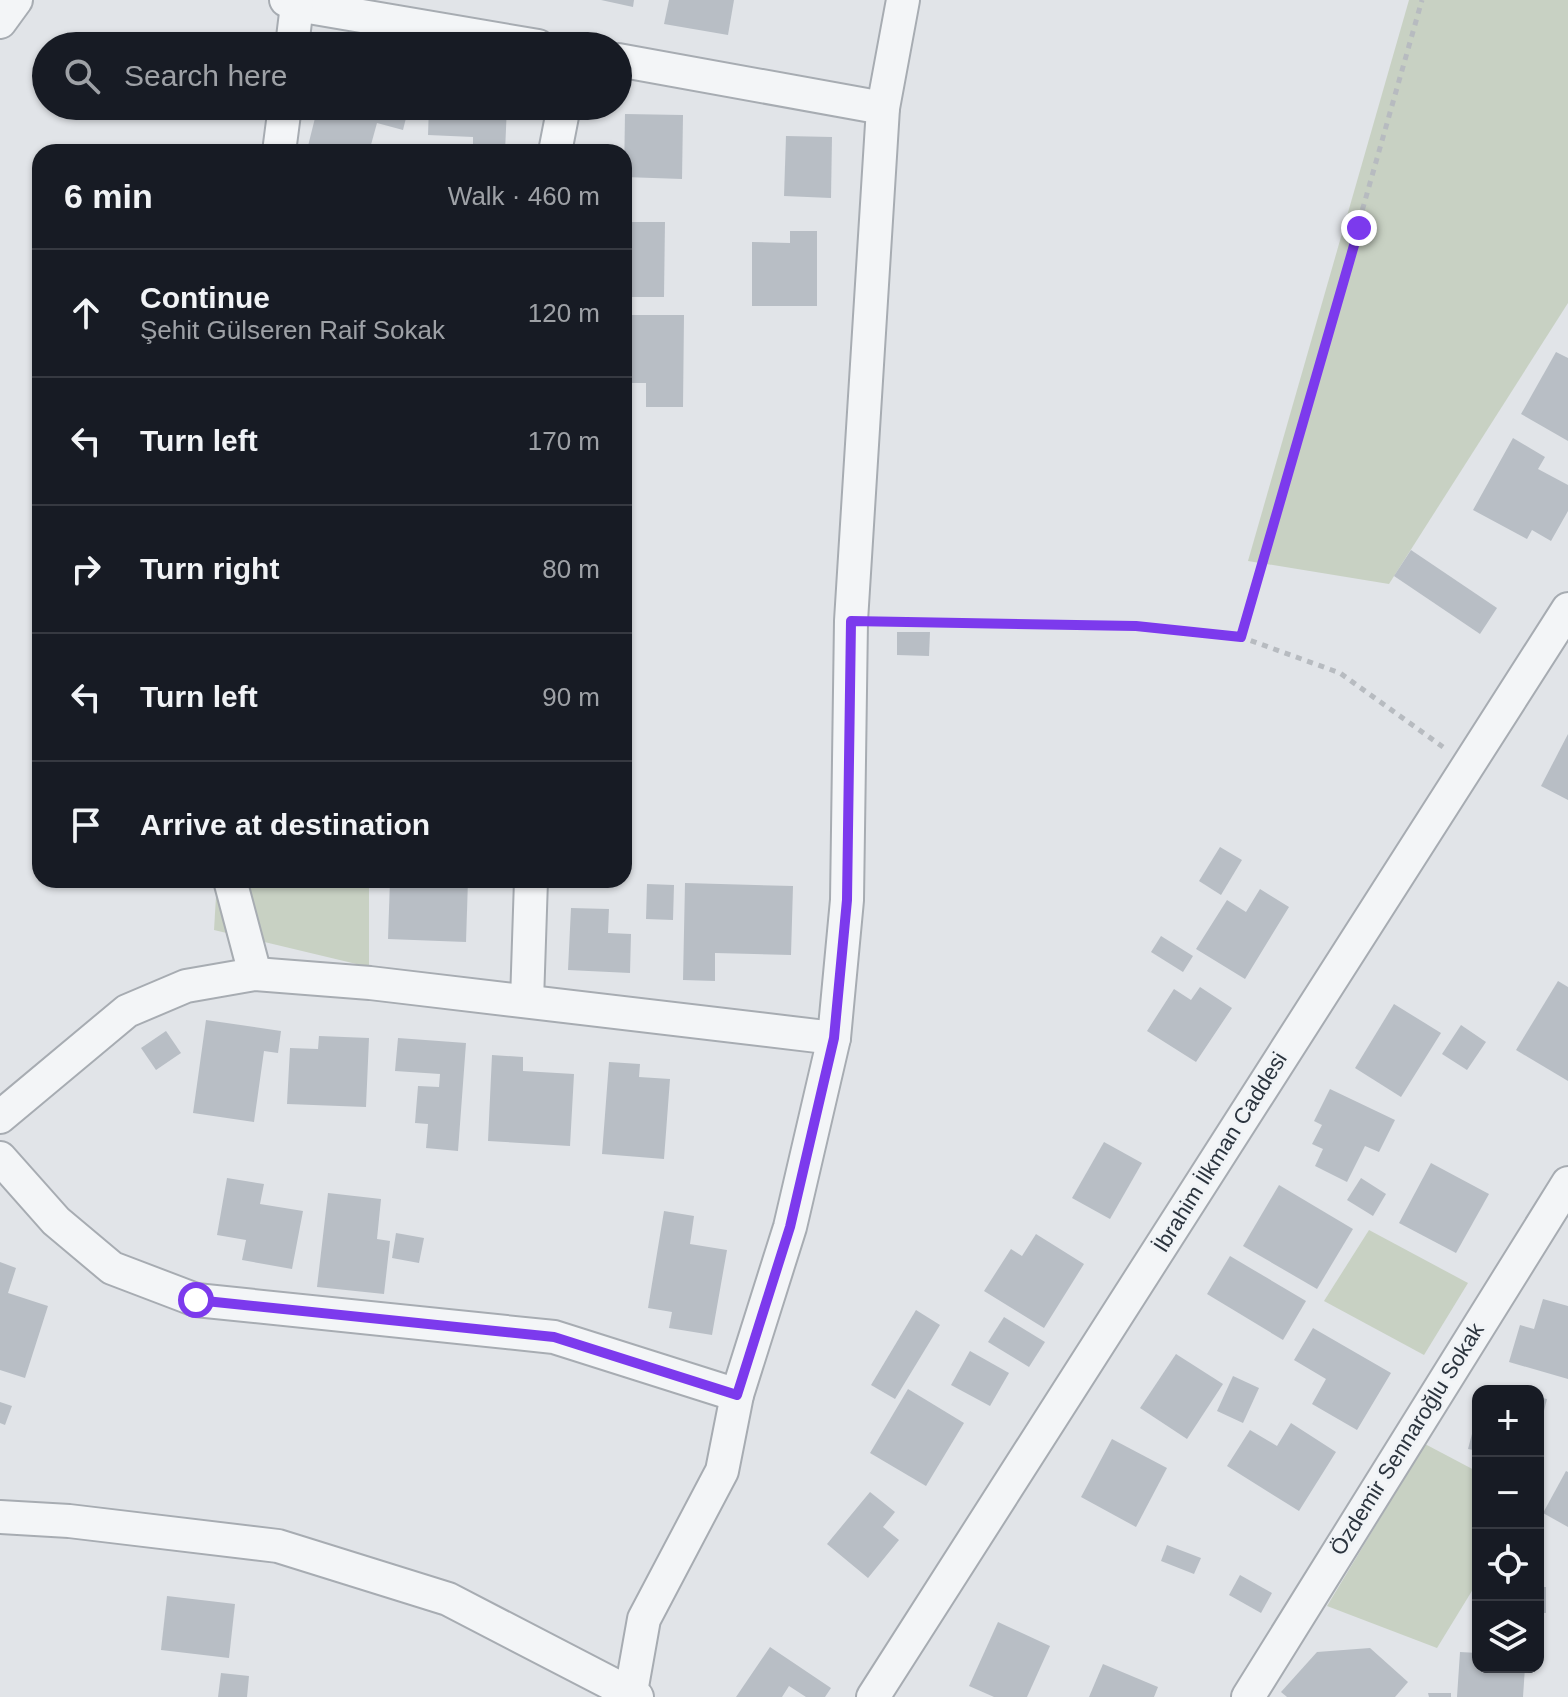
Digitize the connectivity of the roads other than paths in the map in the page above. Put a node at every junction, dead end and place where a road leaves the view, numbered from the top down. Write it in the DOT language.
graph roads {
  1 [pos="16,0"];
  2 [pos="903,0"];
  3 [pos="292,3"];
  4 [pos="0,22"];
  5 [pos="292,32"];
  6 [pos="458,32"];
  7 [pos="632,63"];
  8 [pos="883,108"];
  9 [pos="283,120"];
  10 [pos="561,120"];
  11 [pos="280,144"];
  12 [pos="557,144"];
  13 [pos="1568,609"];
  14 [pos="232,888"];
  15 [pos="531,888"];
  16 [pos="255,974"];
  17 [pos="527,1001"];
  18 [pos="834,1038"];
  19 [pos="0,1117"];
  20 [pos="0,1158"];
  21 [pos="1568,1183"];
  22 [pos="737,1395"];
  23 [pos="0,1517"];
  24 [pos="634,1695"];
  25 [pos="873,1697"];
  26 [pos="1248,1697"];
  1 -- 4 [label="street"];
  2 -- 8 [label="street"];
  3 -- 5 [label="street"];
  3 -- 6 [label="street"];
  7 -- 8 [label="street"];
  8 -- 18 [label="street"];
  9 -- 11 [label="street"];
  10 -- 12 [label="street"];
  13 -- 25 [label="street, İbrahim İlkman Caddesi"];
  14 -- 16 [label="street"];
  15 -- 17 [label="street"];
  16 -- 17 [label="street"];
  16 -- 19 [label="street"];
  17 -- 18 [label="street"];
  18 -- 22 [label="street"];
  20 -- 22 [label="street"];
  21 -- 26 [label="street, Özdemir Sennaroğlu Sokak"];
  22 -- 24 [label="street"];
  23 -- 24 [label="street"];
}
